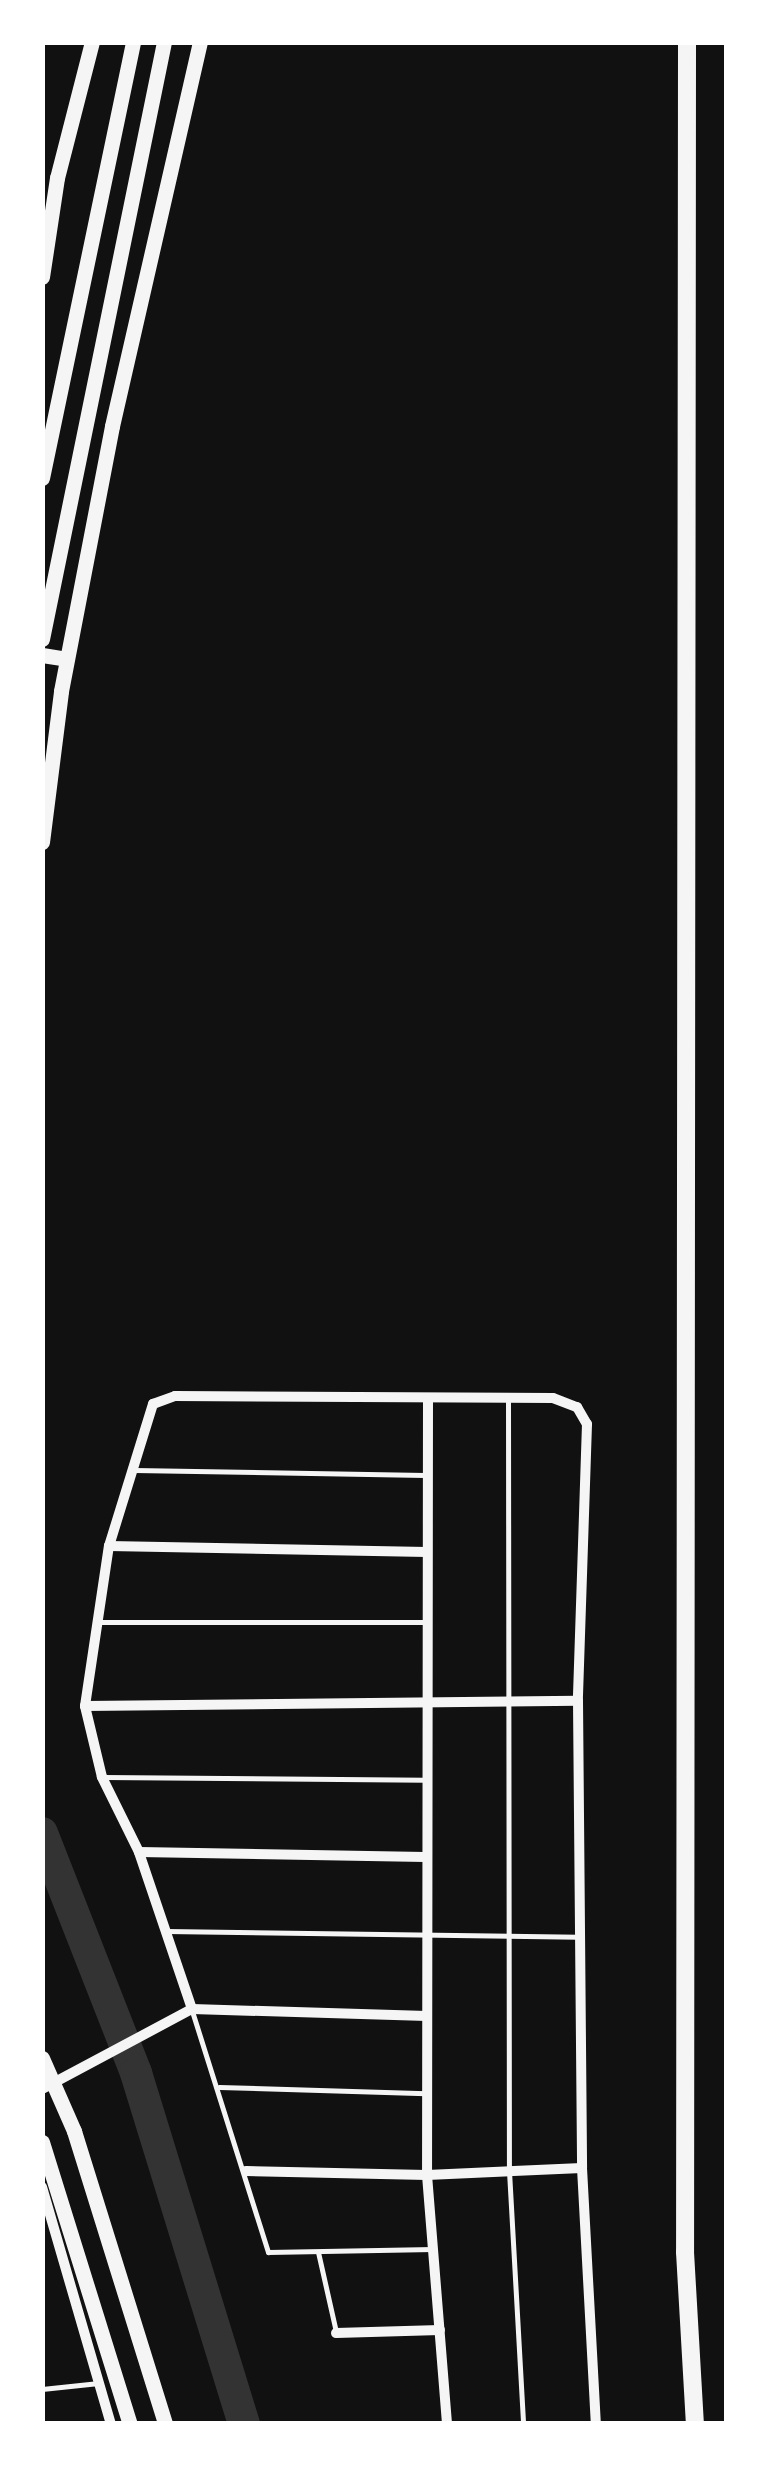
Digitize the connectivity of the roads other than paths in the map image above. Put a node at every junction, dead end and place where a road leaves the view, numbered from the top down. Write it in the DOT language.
graph roads {
  1 [pos="92,42"];
  2 [pos="133,42"];
  3 [pos="164,42"];
  4 [pos="200,42"];
  5 [pos="686,42"];
  6 [pos="42,277"];
  7 [pos="42,478"];
  8 [pos="42,639"];
  9 [pos="42,655"];
  10 [pos="67,658"];
  11 [pos="42,688"];
  12 [pos="60,691"];
  13 [pos="42,842"];
  14 [pos="428,1398"];
  15 [pos="508,1398"];
  16 [pos="128,1470"];
  17 [pos="426,1475"];
  18 [pos="109,1546"];
  19 [pos="427,1552"];
  20 [pos="93,1622"];
  21 [pos="426,1622"];
  22 [pos="578,1700"];
  23 [pos="508,1701"];
  24 [pos="426,1702"];
  25 [pos="85,1706"];
  26 [pos="102,1776"];
  27 [pos="425,1780"];
  28 [pos="139,1852"];
  29 [pos="425,1857"];
  30 [pos="166,1931"];
  31 [pos="425,1935"];
  32 [pos="509,1936"];
  33 [pos="578,1937"];
  34 [pos="192,2009"];
  35 [pos="427,2016"];
  36 [pos="42,2058"];
  37 [pos="48,2086"];
  38 [pos="218,2087"];
  39 [pos="426,2094"];
  40 [pos="42,2142"];
  41 [pos="582,2168"];
  42 [pos="246,2171"];
  43 [pos="509,2171"];
  44 [pos="427,2175"];
  45 [pos="42,2187"];
  46 [pos="433,2250"];
  47 [pos="318,2252"];
  48 [pos="440,2330"];
  49 [pos="336,2333"];
  50 [pos="102,2382"];
  51 [pos="42,2389"];
  52 [pos="111,2424"];
  53 [pos="130,2424"];
  54 [pos="165,2424"];
  55 [pos="446,2424"];
  56 [pos="523,2424"];
  57 [pos="596,2424"];
  58 [pos="695,2424"];
  1 -- 6 [label="main road"];
  2 -- 7 [label="main road"];
  3 -- 8 [label="main road"];
  4 -- 10 [label="main road"];
  5 -- 58 [label="highway"];
  9 -- 10 [label="main road"];
  10 -- 12 [label="main road"];
  11 -- 12 [label="main road"];
  12 -- 13 [label="main road"];
  14 -- 15 [label="street"];
  14 -- 16 [label="street"];
  14 -- 17 [label="street"];
  15 -- 22 [label="street"];
  15 -- 23 [label="lane"];
  16 -- 17 [label="lane"];
  16 -- 18 [label="street"];
  17 -- 19 [label="street"];
  18 -- 19 [label="street"];
  18 -- 20 [label="street"];
  19 -- 21 [label="street"];
  20 -- 21 [label="lane"];
  20 -- 25 [label="street"];
  21 -- 24 [label="street"];
  22 -- 23 [label="street"];
  22 -- 33 [label="street"];
  23 -- 24 [label="street"];
  23 -- 32 [label="lane"];
  24 -- 25 [label="street"];
  24 -- 27 [label="street"];
  25 -- 26 [label="street"];
  26 -- 27 [label="lane"];
  26 -- 28 [label="street"];
  27 -- 29 [label="street"];
  28 -- 29 [label="street"];
  28 -- 30 [label="street"];
  29 -- 31 [label="street"];
  30 -- 31 [label="lane"];
  30 -- 34 [label="street"];
  31 -- 32 [label="lane"];
  31 -- 35 [label="street"];
  32 -- 33 [label="lane"];
  32 -- 43 [label="lane"];
  33 -- 41 [label="street"];
  34 -- 35 [label="street"];
  34 -- 37 [label="street"];
  34 -- 38 [label="lane"];
  35 -- 39 [label="street"];
  36 -- 54 [label="main road"];
  38 -- 39 [label="lane"];
  38 -- 42 [label="lane"];
  39 -- 44 [label="street"];
  40 -- 53 [label="main road"];
  41 -- 43 [label="street"];
  41 -- 57 [label="street"];
  42 -- 44 [label="street"];
  42 -- 47 [label="lane"];
  43 -- 44 [label="street"];
  43 -- 56 [label="lane"];
  44 -- 46 [label="street"];
  45 -- 50 [label="street"];
  46 -- 47 [label="lane"];
  46 -- 48 [label="street"];
  47 -- 49 [label="lane"];
  48 -- 49 [label="street"];
  48 -- 55 [label="street"];
  50 -- 51 [label="lane"];
  50 -- 52 [label="street"];
}
